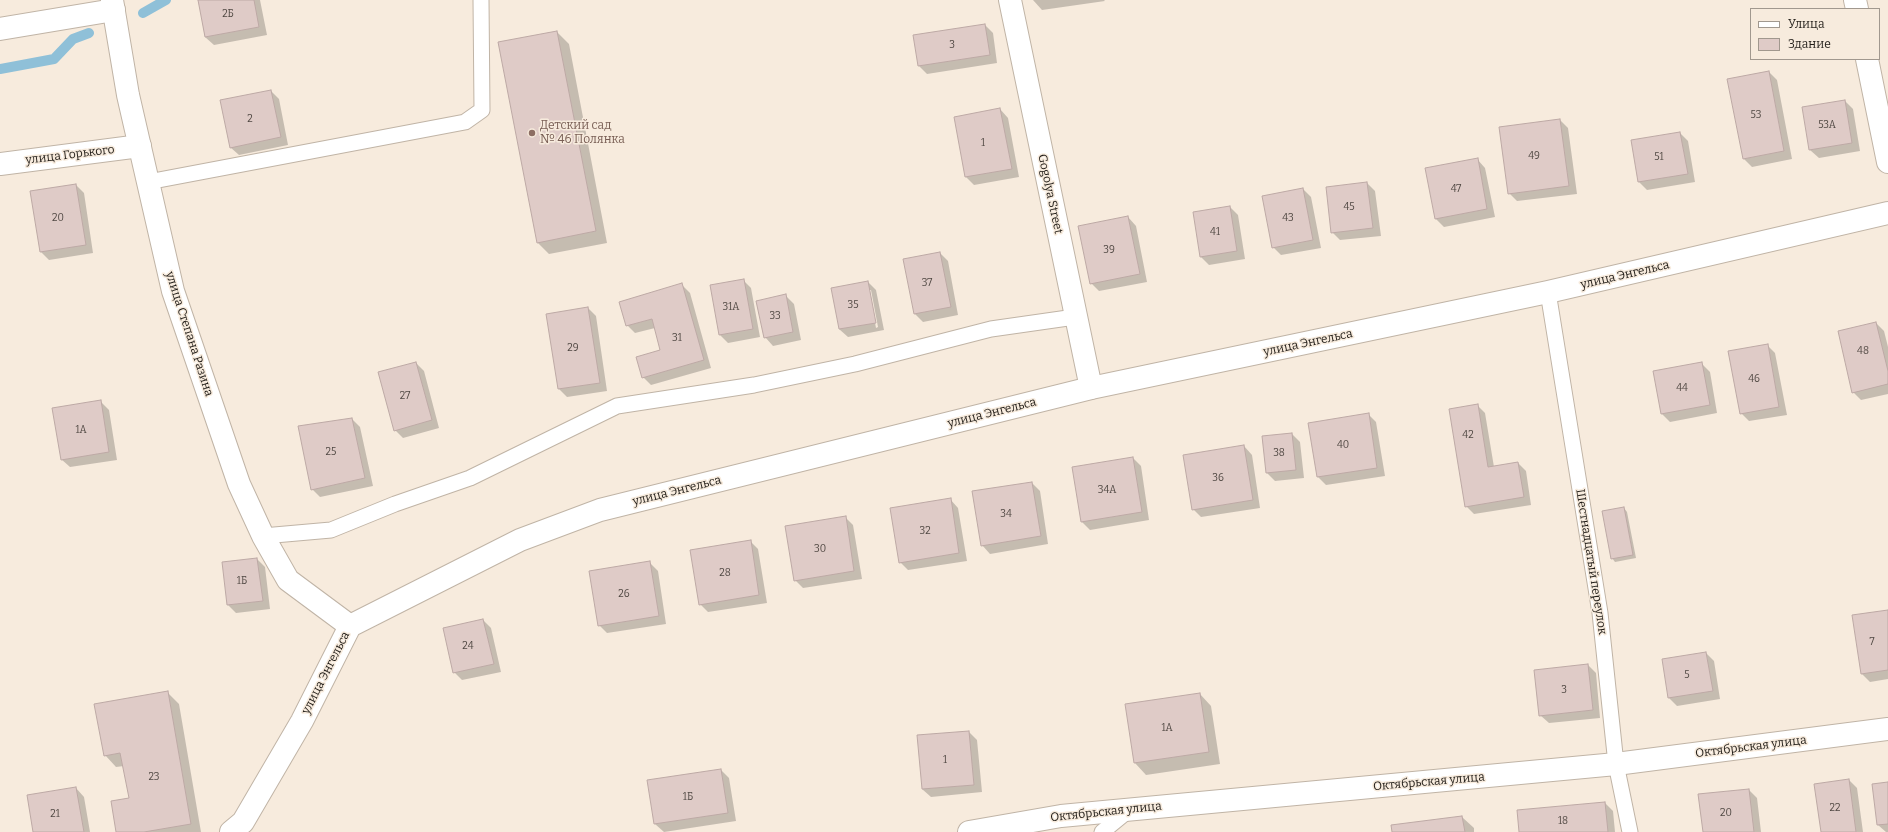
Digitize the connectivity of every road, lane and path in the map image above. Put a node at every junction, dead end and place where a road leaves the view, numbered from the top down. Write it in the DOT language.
graph roads {
  1 [pos="481,0"];
  2 [pos="1010,0"];
  3 [pos="113,5"];
  4 [pos="0,29"];
  5 [pos="1867,60"];
  6 [pos="140,146"];
  7 [pos="1888,162"];
  8 [pos="0,164"];
  9 [pos="148,182"];
  10 [pos="1888,214"];
  11 [pos="1548,292"];
  12 [pos="1075,317"];
  13 [pos="1091,388"];
  14 [pos="263,536"];
  15 [pos="350,626"];
  16 [pos="1888,729"];
  17 [pos="1616,764"];
  18 [pos="1130,809"];
  19 [pos="982,831"];
  20 [pos="231,832"];
  21 [pos="1102,832"];
  22 [pos="1630,832"];
  1 -- 9 [label="lane"];
  2 -- 12 [label="street, Gogolya Street"];
  3 -- 4 [label="street"];
  3 -- 6 [label="street, улица Степана Разина"];
  5 -- 7 [label="street"];
  6 -- 8 [label="street, улица Горького"];
  6 -- 9 [label="street, улица Степана Разина"];
  9 -- 14 [label="street, улица Степана Разина"];
  10 -- 11 [label="street, улица Энгельса"];
  11 -- 13 [label="street, улица Энгельса"];
  11 -- 17 [label="lane, Шестнадцатый переулок"];
  12 -- 13 [label="street, Gogolya Street"];
  12 -- 14 [label="lane"];
  13 -- 15 [label="street, улица Энгельса"];
  14 -- 15 [label="street, улица Степана Разина"];
  15 -- 20 [label="street, улица Энгельса"];
  16 -- 17 [label="street, Октябрьская улица"];
  17 -- 18 [label="street, Октябрьская улица"];
  17 -- 22 [label="lane, Шестнадцатый переулок"];
  18 -- 19 [label="street, Октябрьская улица"];
  18 -- 21 [label="lane"];
}
